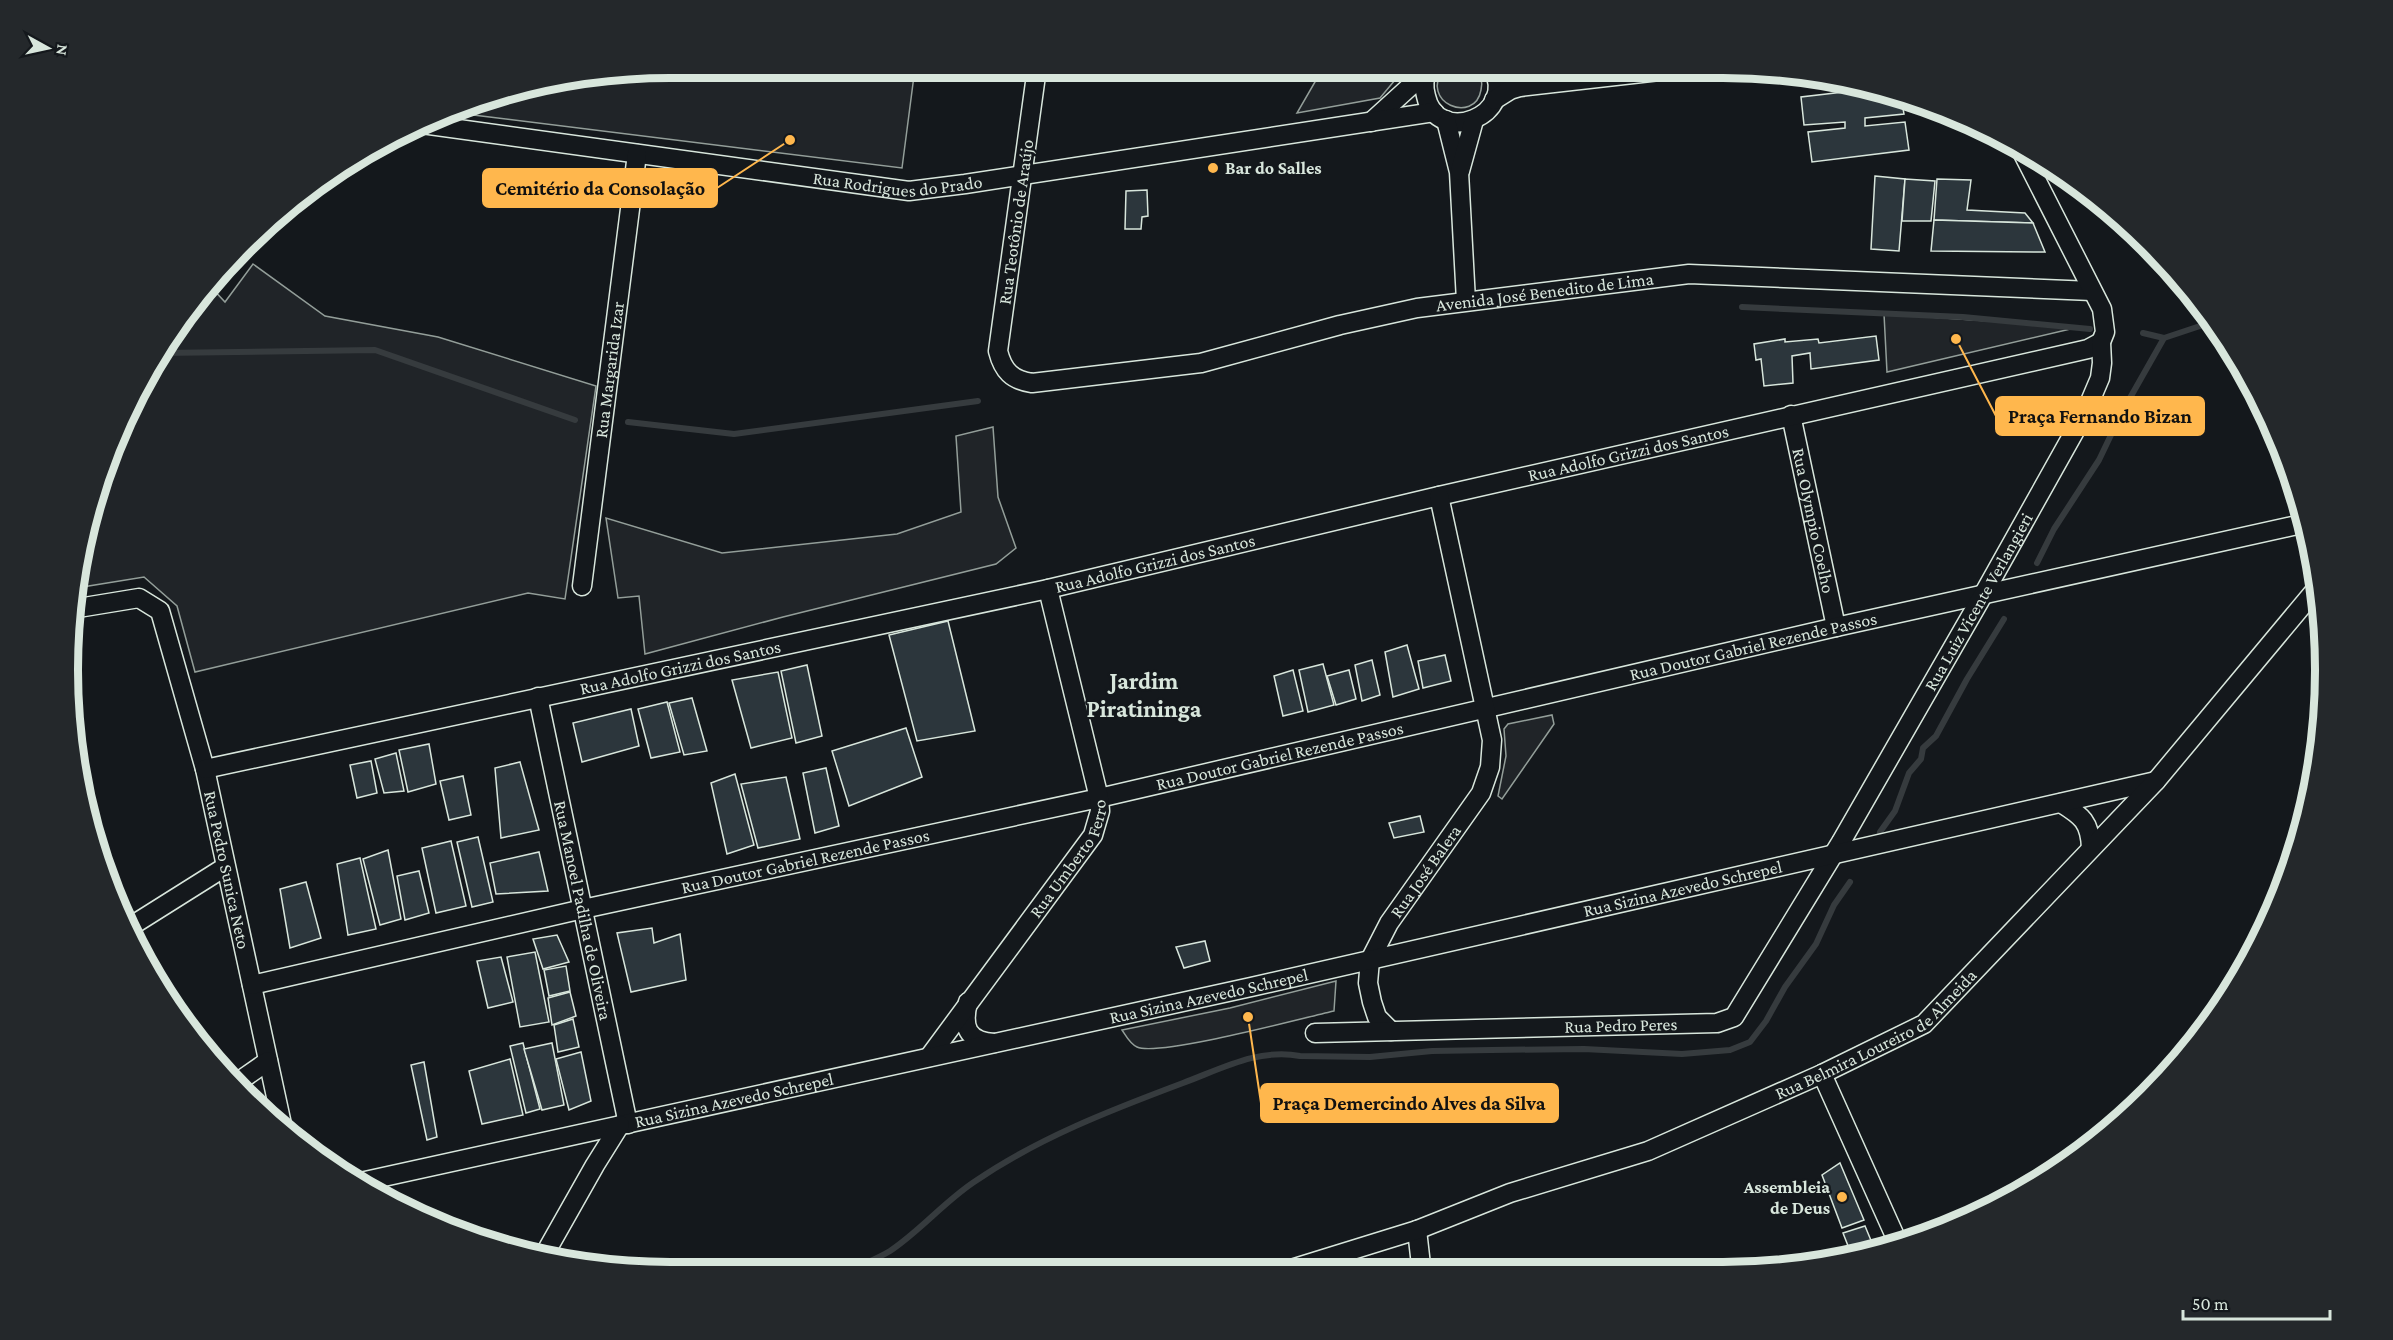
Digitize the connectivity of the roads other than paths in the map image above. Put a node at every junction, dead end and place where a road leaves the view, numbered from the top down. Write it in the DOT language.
graph roads {
  1 [pos="1037,78"];
  2 [pos="1419,78"];
  3 [pos="1426,78"];
  4 [pos="1495,78"];
  5 [pos="1598,78"];
  6 [pos="1494,100"];
  7 [pos="1440,116"];
  8 [pos="1474,120"];
  9 [pos="1371,122"];
  10 [pos="436,126"];
  11 [pos="637,154"];
  12 [pos="2027,162"];
  13 [pos="1459,172"];
  14 [pos="1024,175"];
  15 [pos="2092,291"];
  16 [pos="1466,301"];
  17 [pos="2101,342"];
  18 [pos="1008,374"];
  19 [pos="1791,415"];
  20 [pos="1439,496"];
  21 [pos="2297,525"];
  22 [pos="582,585"];
  23 [pos="1048,589"];
  24 [pos="1983,595"];
  25 [pos="2310,596"];
  26 [pos="81,607"];
  27 [pos="1836,627"];
  28 [pos="538,697"];
  29 [pos="1484,708"];
  30 [pos="205,769"];
  31 [pos="2156,781"];
  32 [pos="1099,798"];
  33 [pos="2061,803"];
  34 [pos="2091,849"];
  35 [pos="1834,854"];
  36 [pos="225,867"];
  37 [pos="583,909"];
  38 [pos="135,924"];
  39 [pos="1370,960"];
  40 [pos="252,985"];
  41 [pos="968,1002"];
  42 [pos="1391,1031"];
  43 [pos="1315,1033"];
  44 [pos="996,1043"];
  45 [pos="929,1057"];
  46 [pos="268,1061"];
  47 [pos="1822,1074"];
  48 [pos="242,1079"];
  49 [pos="280,1115"];
  50 [pos="624,1124"];
  51 [pos="575,1136"];
  52 [pos="595,1165"];
  53 [pos="369,1180"];
  54 [pos="1417,1230"];
  55 [pos="1895,1236"];
  56 [pos="547,1249"];
  57 [pos="1318,1262"];
  58 [pos="1421,1262"];
  1 -- 14 [label="street, Rua Teotônio de Araújo"];
  2 -- 9 [label="street"];
  3 -- 7 [label="street"];
  4 -- 6 [label="street"];
  5 -- 6 [label="street"];
  6 -- 8 [label="street"];
  7 -- 8 [label="street, Rua Rodrigues do Prado"];
  7 -- 9 [label="street, Rua Rodrigues do Prado"];
  7 -- 13 [label="street"];
  8 -- 13 [label="street"];
  9 -- 14 [label="street, Rua Rodrigues do Prado"];
  10 -- 11 [label="street, Rua Rodrigues do Prado"];
  11 -- 14 [label="street, Rua Rodrigues do Prado"];
  11 -- 22 [label="street, Rua Margarida Izar"];
  12 -- 15 [label="street, Rua Luiz Vicente Verlangieri"];
  13 -- 16 [label="street"];
  14 -- 18 [label="street, Rua Teotônio de Araújo"];
  15 -- 16 [label="street, Avenida José Benedito de Lima"];
  15 -- 17 [label="street, Rua Luiz Vicente Verlangieri"];
  16 -- 18 [label="street, Avenida José Benedito de Lima"];
  17 -- 19 [label="street, Rua Adolfo Grizzi dos Santos"];
  17 -- 24 [label="street, Rua Luiz Vicente Verlangieri"];
  19 -- 20 [label="street, Rua Adolfo Grizzi dos Santos"];
  19 -- 27 [label="street, Rua Olympio Coelho"];
  20 -- 23 [label="street, Rua Adolfo Grizzi dos Santos"];
  20 -- 29 [label="street, Rua José Balera"];
  21 -- 24 [label="street, Rua Doutor Gabriel Rezende Passos"];
  23 -- 28 [label="street, Rua Adolfo Grizzi dos Santos"];
  23 -- 32 [label="street, Rua Umberto Ferro"];
  24 -- 27 [label="street, Rua Doutor Gabriel Rezende Passos"];
  24 -- 35 [label="street, Rua Luiz Vicente Verlangieri"];
  25 -- 31 [label="street, Rua Belmira Loureiro de Almeida"];
  26 -- 30 [label="street, Rua Pedro Sunica Neto"];
  27 -- 29 [label="street, Rua Doutor Gabriel Rezende Passos"];
  28 -- 30 [label="street, Rua Adolfo Grizzi dos Santos"];
  28 -- 37 [label="street, Rua Manoel Padilha de Oliveira"];
  29 -- 32 [label="street, Rua Doutor Gabriel Rezende Passos"];
  29 -- 39 [label="street, Rua José Balera"];
  30 -- 36 [label="street, Rua Pedro Sunica Neto"];
  31 -- 33 [label="street, Rua Sizina Azevedo Schrepel"];
  31 -- 34 [label="street, Rua Belmira Loureiro de Almeida"];
  32 -- 37 [label="street, Rua Doutor Gabriel Rezende Passos"];
  32 -- 41 [label="street, Rua Umberto Ferro"];
  33 -- 34 [label="street"];
  33 -- 35 [label="street, Rua Sizina Azevedo Schrepel"];
  34 -- 47 [label="street, Rua Belmira Loureiro de Almeida"];
  35 -- 39 [label="street, Rua Sizina Azevedo Schrepel"];
  35 -- 42 [label="street, Rua Pedro Peres"];
  36 -- 38 [label="street"];
  36 -- 40 [label="street, Rua Pedro Sunica Neto"];
  37 -- 40 [label="street, Rua Doutor Gabriel Rezende Passos"];
  37 -- 50 [label="street, Rua Manoel Padilha de Oliveira"];
  39 -- 42 [label="street, Rua José Balera"];
  39 -- 44 [label="street, Rua Sizina Azevedo Schrepel"];
  40 -- 46 [label="street, Rua Pedro Sunica Neto"];
  41 -- 44 [label="street"];
  41 -- 45 [label="street, Rua Umberto Ferro"];
  42 -- 43 [label="street, Rua Pedro Peres"];
  44 -- 45 [label="street, Rua Sizina Azevedo Schrepel"];
  45 -- 50 [label="street, Rua Sizina Azevedo Schrepel"];
  46 -- 48 [label="street"];
  46 -- 49 [label="street, Rua Pedro Sunica Neto"];
  47 -- 54 [label="street, Rua Belmira Loureiro de Almeida"];
  47 -- 55 [label="street"];
  50 -- 51 [label="street, Rua Sizina Azevedo Schrepel"];
  50 -- 52 [label="street"];
  51 -- 52 [label="street"];
  51 -- 53 [label="street, Rua Sizina Azevedo Schrepel"];
  52 -- 56 [label="street"];
  54 -- 57 [label="street, Rua Belmira Loureiro de Almeida"];
  54 -- 58 [label="street"];
}
